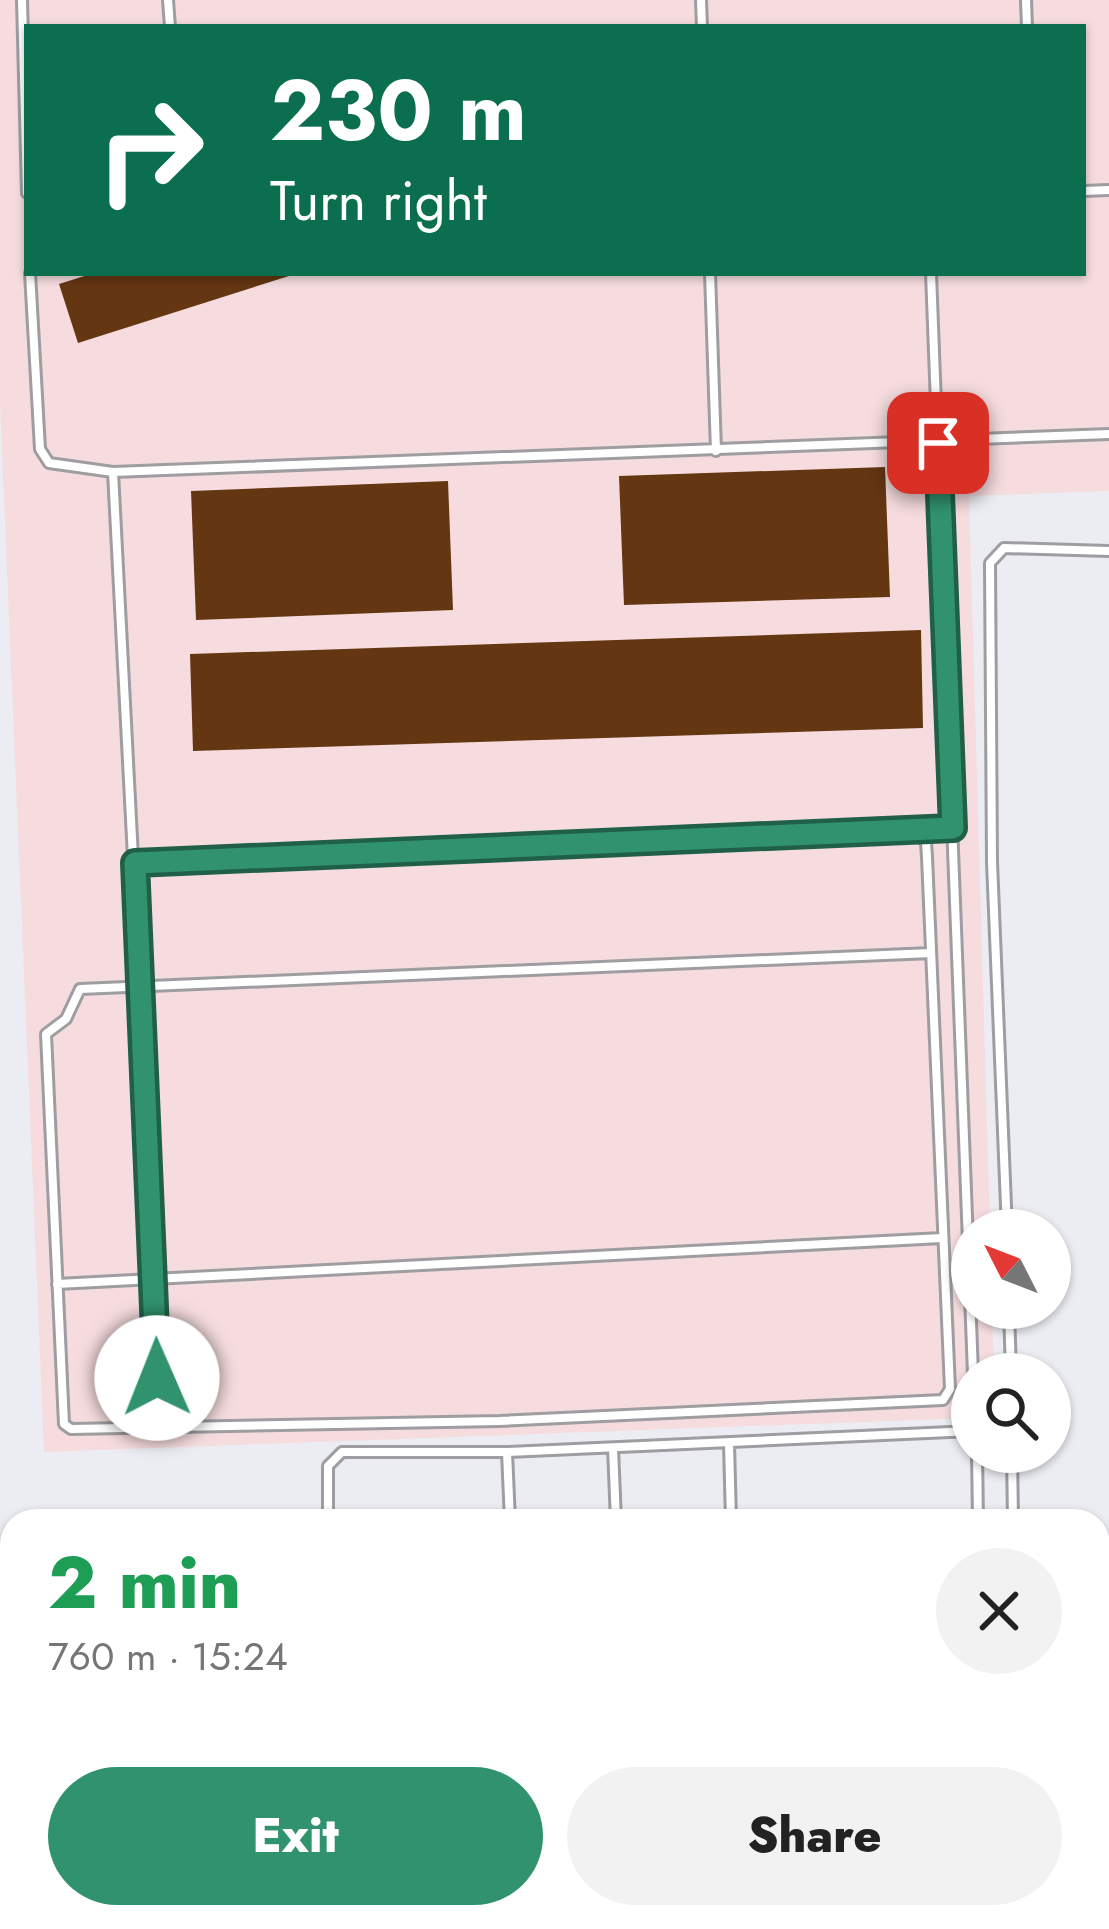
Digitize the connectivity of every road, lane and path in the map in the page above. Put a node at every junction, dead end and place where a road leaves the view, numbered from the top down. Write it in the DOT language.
graph roads {
  1 [pos="22,0"];
  2 [pos="24,64"];
  3 [pos="30,276"];
  4 [pos="710,276"];
  5 [pos="931,276"];
  6 [pos="1109,434"];
  7 [pos="938,443"];
  8 [pos="716,451"];
  9 [pos="112,472"];
  10 [pos="1109,551"];
  11 [pos="953,828"];
  12 [pos="912,829"];
  13 [pos="135,863"];
  14 [pos="931,953"];
  15 [pos="141,983"];
  16 [pos="1006,1209"];
  17 [pos="942,1238"];
  18 [pos="155,1282"];
  19 [pos="56,1284"];
  20 [pos="972,1353"];
  21 [pos="158,1426"];
  22 [pos="951,1432"];
  23 [pos="729,1443"];
  24 [pos="613,1448"];
  25 [pos="507,1452"];
  26 [pos="977,1473"];
  27 [pos="1012,1473"];
  28 [pos="327,1509"];
  29 [pos="509,1509"];
  30 [pos="616,1509"];
  31 [pos="731,1509"];
  32 [pos="978,1509"];
  33 [pos="1013,1509"];
  1 -- 2 [label="lane"];
  3 -- 9 [label="lane"];
  4 -- 8 [label="lane"];
  5 -- 7 [label="lane"];
  6 -- 7 [label="lane"];
  7 -- 8 [label="lane"];
  7 -- 11 [label="lane"];
  8 -- 9 [label="lane"];
  9 -- 13 [label="lane"];
  10 -- 16 [label="lane"];
  11 -- 12 [label="lane"];
  11 -- 20 [label="lane"];
  12 -- 13 [label="lane"];
  12 -- 14 [label="lane"];
  13 -- 15 [label="lane"];
  14 -- 15 [label="lane"];
  14 -- 17 [label="lane"];
  15 -- 18 [label="lane"];
  15 -- 19 [label="lane"];
  17 -- 18 [label="lane"];
  17 -- 21 [label="lane"];
  18 -- 19 [label="lane"];
  18 -- 21 [label="lane"];
  19 -- 21 [label="lane"];
  22 -- 23 [label="lane"];
  23 -- 24 [label="lane"];
  23 -- 31 [label="lane"];
  24 -- 25 [label="lane"];
  24 -- 30 [label="lane"];
  25 -- 28 [label="lane"];
  25 -- 29 [label="lane"];
  26 -- 32 [label="lane"];
  27 -- 33 [label="lane"];
}
